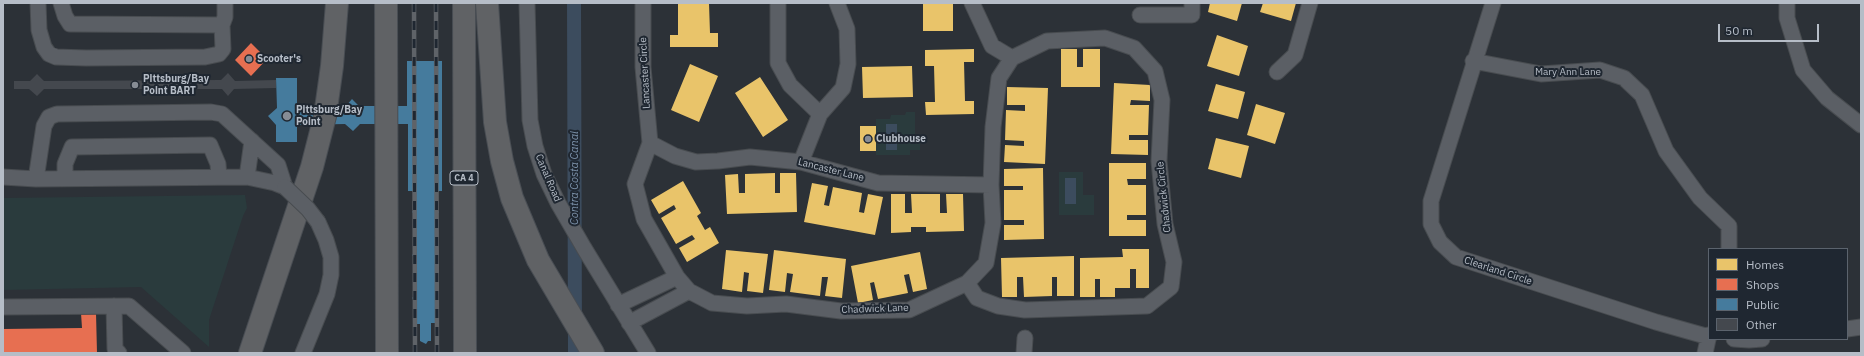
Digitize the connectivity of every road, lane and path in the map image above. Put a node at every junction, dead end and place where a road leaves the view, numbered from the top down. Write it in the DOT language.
graph roads {
  1 [pos="38,3"];
  2 [pos="61,3"];
  3 [pos="225,3"];
  4 [pos="337,3"];
  5 [pos="386,3"];
  6 [pos="464,3"];
  7 [pos="487,3"];
  8 [pos="527,3"];
  9 [pos="643,3"];
  10 [pos="778,3"];
  11 [pos="837,3"];
  12 [pos="972,3"];
  13 [pos="1192,3"];
  14 [pos="1310,3"];
  15 [pos="1492,3"];
  16 [pos="1787,3"];
  17 [pos="1140,15"];
  18 [pos="222,25"];
  19 [pos="1012,58"];
  20 [pos="1473,61"];
  21 [pos="1277,72"];
  22 [pos="820,114"];
  23 [pos="1861,125"];
  24 [pos="252,141"];
  25 [pos="650,143"];
  26 [pos="801,162"];
  27 [pos="247,176"];
  28 [pos="219,177"];
  29 [pos="3,178"];
  30 [pos="36,179"];
  31 [pos="65,179"];
  32 [pos="991,185"];
  33 [pos="285,187"];
  34 [pos="1729,248"];
  35 [pos="677,277"];
  36 [pos="967,284"];
  37 [pos="688,291"];
  38 [pos="618,305"];
  39 [pos="114,306"];
  40 [pos="3,307"];
  41 [pos="629,323"];
  42 [pos="1861,327"];
  43 [pos="1848,329"];
  44 [pos="1708,336"];
  45 [pos="1708,340"];
  46 [pos="119,353"];
  47 [pos="183,353"];
  48 [pos="250,353"];
  49 [pos="303,353"];
  50 [pos="387,353"];
  51 [pos="465,353"];
  52 [pos="593,353"];
  53 [pos="648,353"];
  54 [pos="1705,353"];
  1 -- 18 [label="street"];
  2 -- 18 [label="street"];
  3 -- 18 [label="street"];
  4 -- 48 [label="highway"];
  5 -- 50 [label="highway"];
  6 -- 51 [label="highway, CA 4"];
  7 -- 52 [label="highway"];
  8 -- 38 [label="street, Canal Road"];
  9 -- 25 [label="street, Lancaster Circle"];
  10 -- 22 [label="street"];
  11 -- 22 [label="street"];
  12 -- 19 [label="street"];
  13 -- 17 [label="street"];
  14 -- 21 [label="street"];
  15 -- 20 [label="street, Clearland Circle"];
  16 -- 23 [label="street"];
  19 -- 32 [label="street, Chadwick Lane"];
  19 -- 36 [label="street, Chadwick Circle"];
  20 -- 34 [label="street, Mary Ann Lane"];
  20 -- 44 [label="street, Clearland Circle"];
  22 -- 26 [label="street"];
  24 -- 27 [label="street"];
  24 -- 30 [label="street"];
  24 -- 33 [label="street"];
  25 -- 26 [label="street, Lancaster Lane"];
  25 -- 35 [label="street, Chadwick Lane"];
  26 -- 32 [label="street, Lancaster Lane"];
  27 -- 28 [label="street"];
  27 -- 33 [label="street"];
  28 -- 31 [label="street"];
  28 -- 31 [label="street"];
  29 -- 30 [label="street"];
  30 -- 31 [label="street"];
  32 -- 36 [label="street, Chadwick Lane"];
  33 -- 49 [label="street, bridge"];
  35 -- 37 [label="street, Chadwick Lane"];
  35 -- 38 [label="street"];
  36 -- 37 [label="street, Chadwick Lane"];
  37 -- 41 [label="street"];
  38 -- 41 [label="street, Canal Road"];
  39 -- 40 [label="street"];
  39 -- 46 [label="street"];
  39 -- 47 [label="street"];
  41 -- 53 [label="street, Canal Road"];
  42 -- 43 [label="street"];
  45 -- 54 [label="street"];
}
